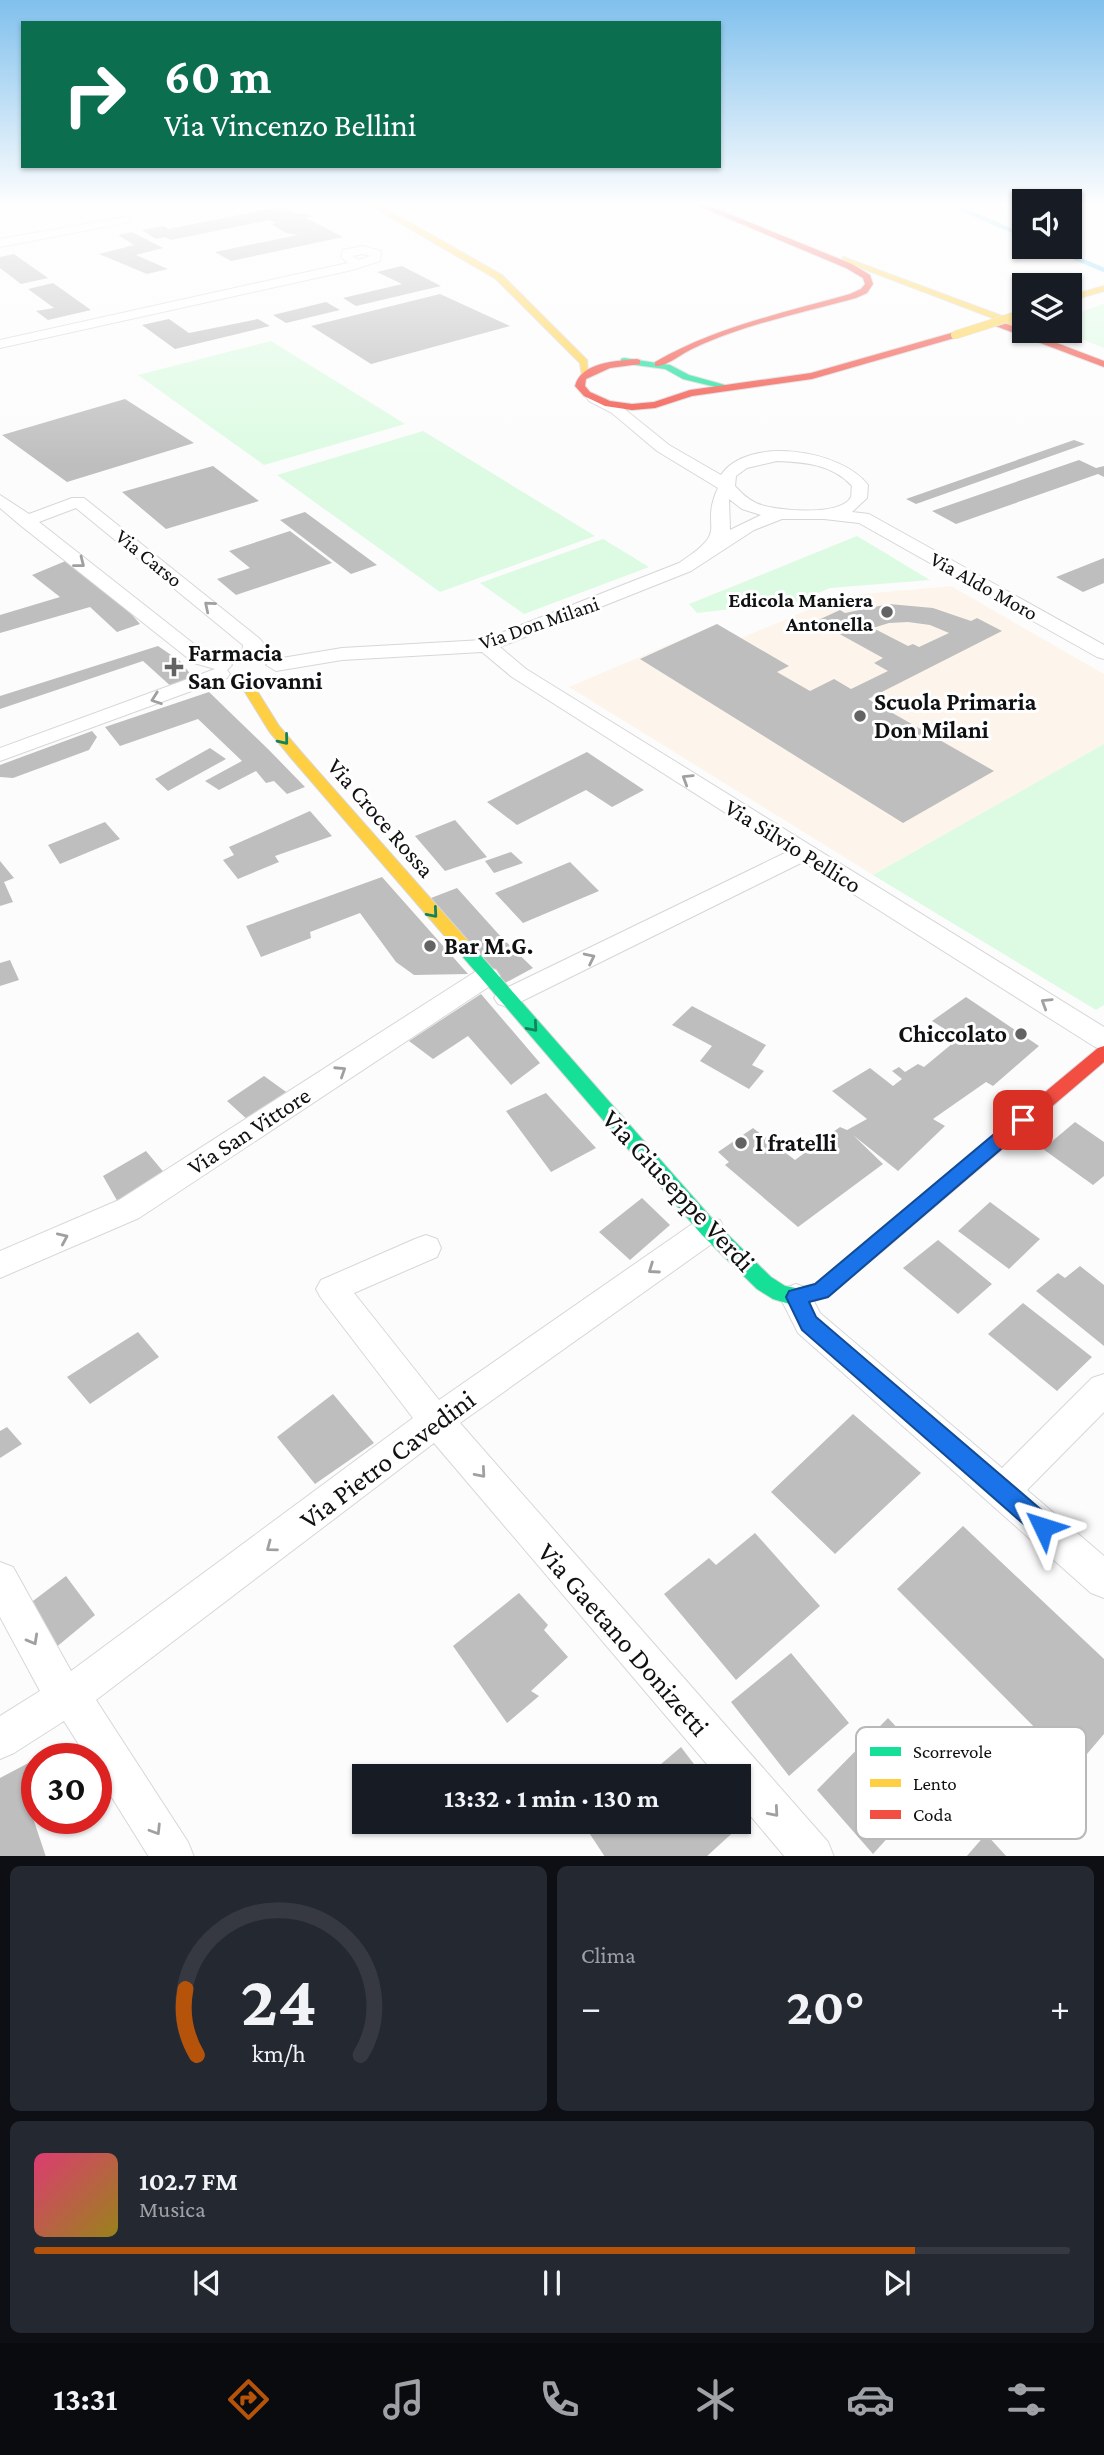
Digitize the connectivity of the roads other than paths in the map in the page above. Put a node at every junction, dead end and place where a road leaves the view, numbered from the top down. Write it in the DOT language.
graph roads {
  1 [pos="241,291"];
  2 [pos="512,291"];
  3 [pos="862,291"];
  4 [pos="927,291"];
  5 [pos="944,297"];
  6 [pos="817,307"];
  7 [pos="1012,317"];
  8 [pos="1012,317"];
  9 [pos="1012,322"];
  10 [pos="1065,343"];
  11 [pos="1082,343"];
  12 [pos="0,344"];
  13 [pos="684,349"];
  14 [pos="572,351"];
  15 [pos="1104,351"];
  16 [pos="1104,358"];
  17 [pos="637,362"];
  18 [pos="1104,364"];
  19 [pos="657,365"];
  20 [pos="586,374"];
  21 [pos="683,380"];
  22 [pos="594,398"];
  23 [pos="655,405"];
  24 [pos="628,419"];
  25 [pos="663,448"];
  26 [pos="746,463"];
  27 [pos="727,487"];
  28 [pos="0,500"];
  29 [pos="859,510"];
  30 [pos="779,514"];
  31 [pos="26,521"];
  32 [pos="708,552"];
  33 [pos="486,646"];
  34 [pos="1104,653"];
  35 [pos="251,654"];
  36 [pos="276,665"];
  37 [pos="221,669"];
  38 [pos="246,684"];
  39 [pos="0,755"];
  40 [pos="802,852"];
  41 [pos="487,976"];
  42 [pos="507,998"];
  43 [pos="1104,1040"];
  44 [pos="1104,1052"];
  45 [pos="709,1229"];
  46 [pos="426,1248"];
  47 [pos="0,1265"];
  48 [pos="796,1297"];
  49 [pos="1104,1389"];
  50 [pos="436,1421"];
  51 [pos="1003,1491"];
  52 [pos="0,1580"];
  53 [pos="1104,1580"];
  54 [pos="70,1694"];
  55 [pos="0,1739"];
  56 [pos="172,1856"];
  57 [pos="812,1856"];
  1 -- 12 [label="street"];
  2 -- 14 [label="main road"];
  3 -- 6 [label="main road"];
  4 -- 5 [label="main road"];
  5 -- 7 [label="main road"];
  5 -- 9 [label="main road"];
  6 -- 13 [label="main road"];
  6 -- 18 [label="main road"];
  8 -- 21 [label="main road, bridge"];
  10 -- 16 [label="main road"];
  11 -- 15 [label="main road"];
  13 -- 19 [label="main road"];
  13 -- 21 [label="main road"];
  14 -- 17 [label="main road"];
  14 -- 20 [label="main road"];
  17 -- 19 [label="main road"];
  17 -- 20 [label="main road"];
  19 -- 21 [label="main road"];
  20 -- 22 [label="main road"];
  21 -- 23 [label="main road"];
  22 -- 23 [label="main road"];
  22 -- 24 [label="street"];
  23 -- 24 [label="street"];
  24 -- 25 [label="street"];
  25 -- 26 [label="street"];
  25 -- 27 [label="street"];
  26 -- 27 [label="street"];
  26 -- 29 [label="street"];
  27 -- 30 [label="street"];
  27 -- 32 [label="street"];
  28 -- 31 [label="street, Via Carso"];
  29 -- 30 [label="street, Via Aldo Moro"];
  29 -- 34 [label="street, Via Aldo Moro"];
  30 -- 32 [label="street, Via Don Milani"];
  35 -- 31 [label="street, Via Carso, one-way"];
  31 -- 37 [label="street, Via Carso, one-way"];
  32 -- 33 [label="street, Via Don Milani"];
  33 -- 36 [label="street, Via Don Milani"];
  40 -- 33 [label="street, Via Silvio Pellico, one-way"];
  35 -- 36 [label="street"];
  35 -- 37 [label="street"];
  36 -- 38 [label="street"];
  37 -- 38 [label="street, Via Carso"];
  37 -- 39 [label="street, one-way"];
  38 -- 41 [label="main road, Via Croce Rossa, one-way"];
  42 -- 40 [label="street, one-way"];
  43 -- 40 [label="street, Via Silvio Pellico, one-way"];
  41 -- 42 [label="main road, Via Giuseppe Verdi"];
  47 -- 41 [label="street, Via San Vittore, one-way"];
  42 -- 45 [label="main road, Via Giuseppe Verdi, one-way"];
  44 -- 48 [label="main road"];
  45 -- 48 [label="main road, Via Giuseppe Verdi"];
  45 -- 50 [label="street, Via Pietro Cavedini, one-way"];
  46 -- 50 [label="street, Via Gaetano Donizetti"];
  48 -- 51 [label="street"];
  49 -- 51 [label="street"];
  50 -- 54 [label="street, Via Pietro Cavedini, one-way"];
  50 -- 57 [label="street, Via Gaetano Donizetti, one-way"];
  51 -- 53 [label="street"];
  52 -- 54 [label="street, one-way"];
  54 -- 55 [label="street, Via Pietro Cavedini"];
  54 -- 56 [label="street, one-way"];
}
